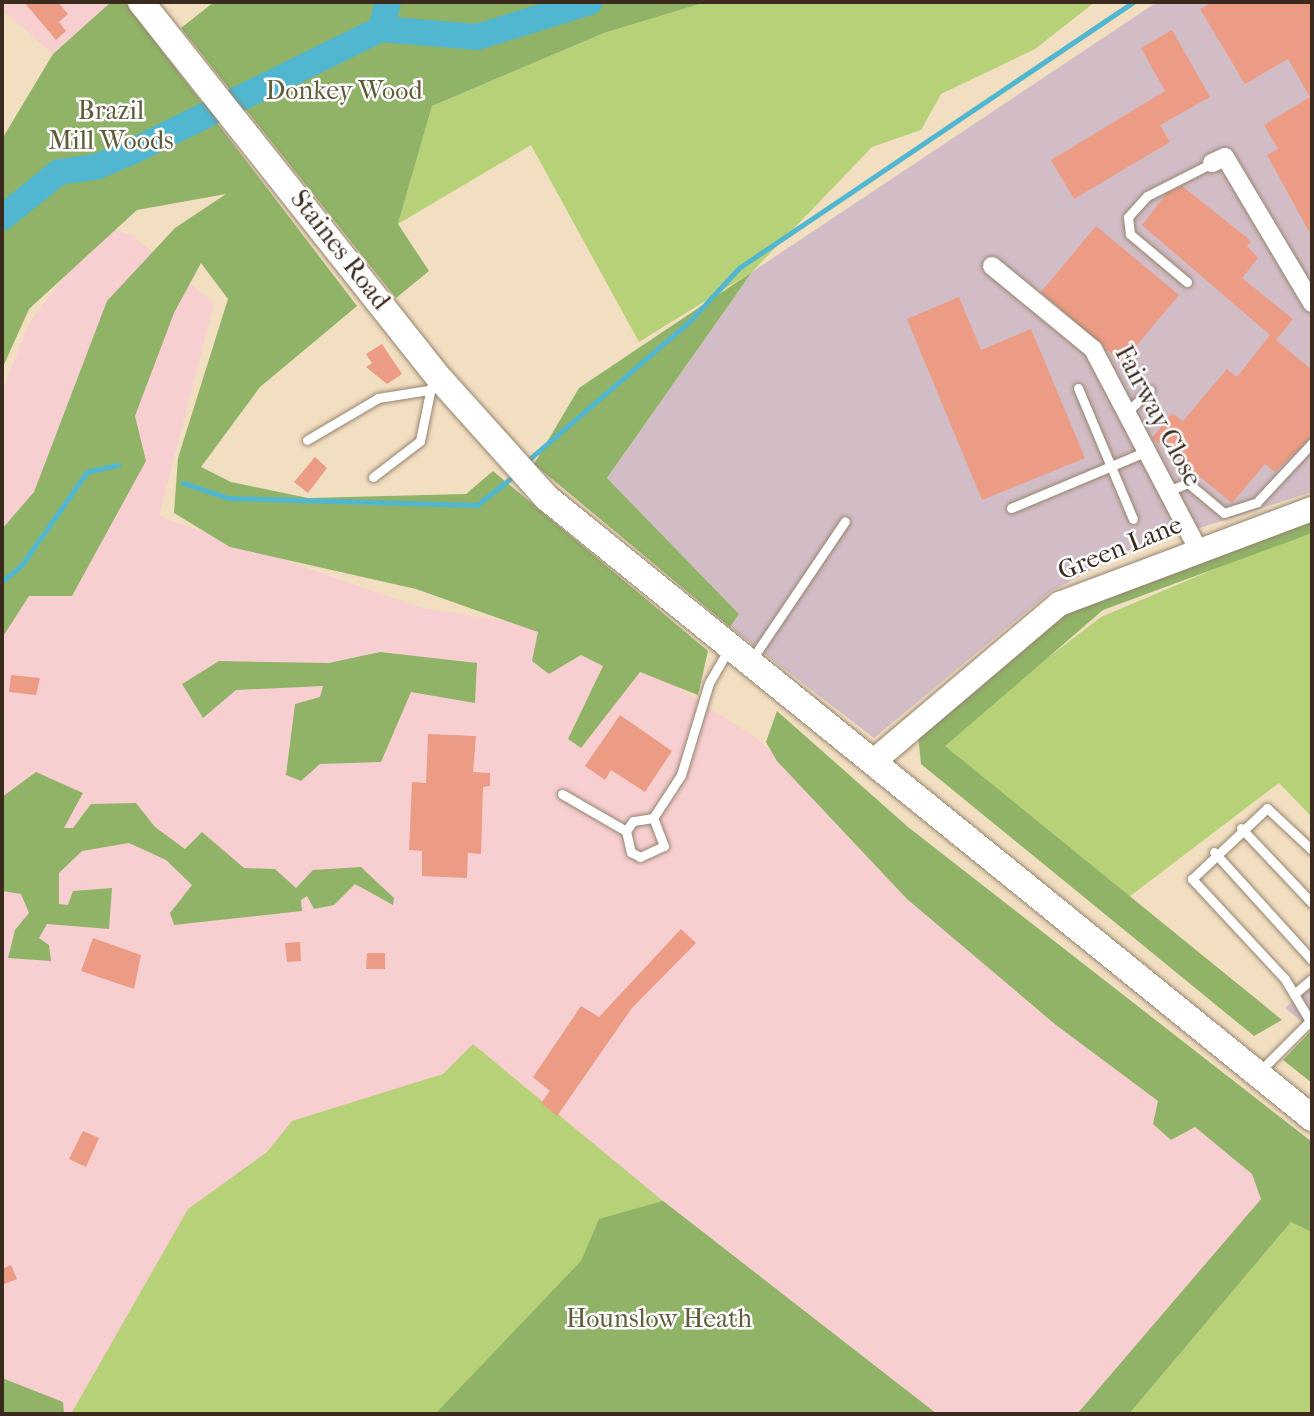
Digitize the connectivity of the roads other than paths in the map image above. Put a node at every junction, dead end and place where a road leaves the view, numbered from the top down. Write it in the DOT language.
graph roads {
  1 [pos="141,2"];
  2 [pos="1212,163"];
  3 [pos="992,266"];
  4 [pos="1187,282"];
  5 [pos="1312,303"];
  6 [pos="434,385"];
  7 [pos="1078,388"];
  8 [pos="1150,390"];
  9 [pos="1126,412"];
  10 [pos="306,440"];
  11 [pos="1312,443"];
  12 [pos="1147,451"];
  13 [pos="1111,467"];
  14 [pos="373,477"];
  15 [pos="1168,491"];
  16 [pos="1012,508"];
  17 [pos="1312,509"];
  18 [pos="1133,519"];
  19 [pos="845,521"];
  20 [pos="1198,549"];
  21 [pos="742,653"];
  22 [pos="874,761"];
  23 [pos="562,794"];
  24 [pos="653,818"];
  25 [pos="1241,828"];
  26 [pos="626,831"];
  27 [pos="1312,850"];
  28 [pos="1214,852"];
  29 [pos="1312,903"];
  30 [pos="1312,960"];
  31 [pos="1312,979"];
  32 [pos="1294,994"];
  33 [pos="1311,1020"];
  34 [pos="1257,1074"];
  35 [pos="1312,1118"];
  1 -- 6 [label="main road, Staines Road"];
  2 -- 4 [label="lane"];
  2 -- 5 [label="street"];
  3 -- 9 [label="street, Fairway Close"];
  6 -- 10 [label="lane"];
  6 -- 14 [label="lane"];
  6 -- 21 [label="main road, Staines Road"];
  7 -- 13 [label="lane"];
  8 -- 9 [label="lane"];
  9 -- 12 [label="street, Fairway Close"];
  11 -- 15 [label="lane"];
  12 -- 13 [label="lane"];
  12 -- 15 [label="street, Fairway Close"];
  13 -- 16 [label="lane"];
  13 -- 18 [label="lane"];
  15 -- 20 [label="street, Fairway Close"];
  17 -- 20 [label="street, Green Lane"];
  19 -- 21 [label="lane"];
  20 -- 22 [label="street, Green Lane"];
  21 -- 22 [label="main road, Staines Road"];
  21 -- 24 [label="lane"];
  22 -- 34 [label="main road, Staines Road"];
  23 -- 26 [label="lane"];
  24 -- 26 [label="lane"];
  24 -- 26 [label="lane"];
  25 -- 27 [label="lane"];
  25 -- 28 [label="lane"];
  25 -- 29 [label="lane"];
  28 -- 30 [label="lane"];
  28 -- 32 [label="lane"];
  31 -- 32 [label="lane"];
  32 -- 33 [label="lane"];
  33 -- 34 [label="lane"];
  34 -- 35 [label="main road, Staines Road"];
}
